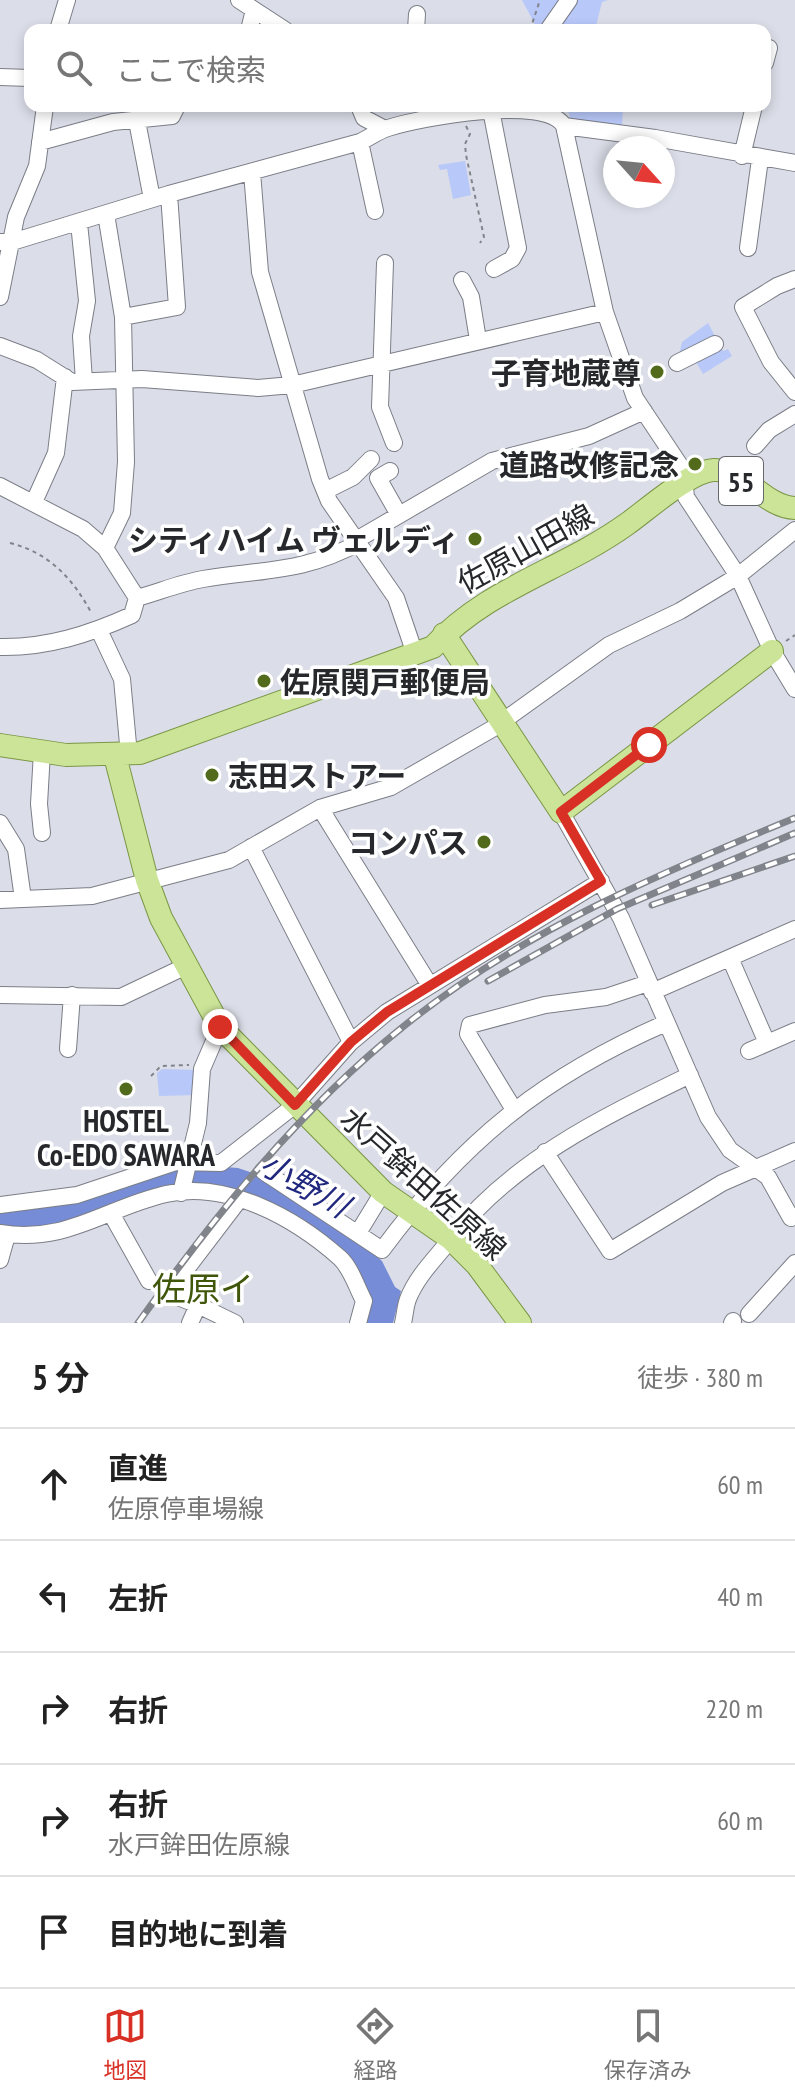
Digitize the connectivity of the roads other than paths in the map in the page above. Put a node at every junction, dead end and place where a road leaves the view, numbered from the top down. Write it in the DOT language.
graph roads {
  1 [pos="67,0"];
  2 [pos="239,0"];
  3 [pos="569,0"];
  4 [pos="260,9"];
  5 [pos="60,24"];
  6 [pos="278,24"];
  7 [pos="552,24"];
  8 [pos="0,77"];
  9 [pos="24,78"];
  10 [pos="44,112"];
  11 [pos="174,112"];
  12 [pos="362,112"];
  13 [pos="407,112"];
  14 [pos="472,112"];
  15 [pos="491,112"];
  16 [pos="539,112"];
  17 [pos="753,112"];
  18 [pos="561,118"];
  19 [pos="137,121"];
  20 [pos="406,123"];
  21 [pos="385,129"];
  22 [pos="40,142"];
  23 [pos="360,142"];
  24 [pos="742,156"];
  25 [pos="760,159"];
  26 [pos="795,163"];
  27 [pos="252,172"];
  28 [pos="169,194"];
  29 [pos="152,199"];
  30 [pos="375,211"];
  31 [pos="106,214"];
  32 [pos="79,223"];
  33 [pos="6,242"];
  34 [pos="748,248"];
  35 [pos="385,263"];
  36 [pos="494,269"];
  37 [pos="795,279"];
  38 [pos="462,280"];
  39 [pos="0,297"];
  40 [pos="605,312"];
  41 [pos="123,317"];
  42 [pos="478,340"];
  43 [pos="715,344"];
  44 [pos="0,346"];
  45 [pos="677,363"];
  46 [pos="383,364"];
  47 [pos="65,377"];
  48 [pos="122,380"];
  49 [pos="84,381"];
  50 [pos="292,385"];
  51 [pos="795,392"];
  52 [pos="644,411"];
  53 [pos="795,414"];
  54 [pos="394,443"];
  55 [pos="755,446"];
  56 [pos="371,459"];
  57 [pos="390,471"];
  58 [pos="684,483"];
  59 [pos="0,486"];
  60 [pos="325,491"];
  61 [pos="34,502"];
  62 [pos="795,508"];
  63 [pos="399,515"];
  64 [pos="795,530"];
  65 [pos="359,540"];
  66 [pos="105,548"];
  67 [pos="738,576"];
  68 [pos="137,598"];
  69 [pos="99,630"];
  70 [pos="444,634"];
  71 [pos="0,647"];
  72 [pos="772,651"];
  73 [pos="415,654"];
  74 [pos="795,689"];
  75 [pos="501,723"];
  76 [pos="0,745"];
  77 [pos="42,752"];
  78 [pos="122,755"];
  79 [pos="320,808"];
  80 [pos="561,812"];
  81 [pos="0,823"];
  82 [pos="42,833"];
  83 [pos="251,847"];
  84 [pos="147,880"];
  85 [pos="601,881"];
  86 [pos="23,899"];
  87 [pos="0,900"];
  88 [pos="795,929"];
  89 [pos="730,958"];
  90 [pos="184,967"];
  91 [pos="429,984"];
  92 [pos="650,987"];
  93 [pos="0,995"];
  94 [pos="72,995"];
  95 [pos="666,1023"];
  96 [pos="220,1027"];
  97 [pos="795,1031"];
  98 [pos="351,1042"];
  99 [pos="767,1043"];
  100 [pos="68,1049"];
  101 [pos="749,1051"];
  102 [pos="690,1075"];
  103 [pos="295,1105"];
  104 [pos="513,1108"];
  105 [pos="795,1151"];
  106 [pos="545,1152"];
  107 [pos="187,1163"];
  108 [pos="756,1168"];
  109 [pos="263,1171"];
  110 [pos="182,1190"];
  111 [pos="383,1192"];
  112 [pos="235,1198"];
  113 [pos="0,1205"];
  114 [pos="411,1211"];
  115 [pos="112,1215"];
  116 [pos="794,1220"];
  117 [pos="358,1233"];
  118 [pos="4,1234"];
  119 [pos="451,1239"];
  120 [pos="0,1260"];
  121 [pos="795,1263"];
  122 [pos="149,1281"];
  123 [pos="198,1305"];
  124 [pos="738,1320"];
  125 [pos="190,1323"];
  126 [pos="235,1323"];
  127 [pos="358,1323"];
  128 [pos="403,1323"];
  129 [pos="520,1323"];
  1 -- 5 [label="street"];
  2 -- 4 [label="street"];
  3 -- 7 [label="street"];
  4 -- 6 [label="street"];
  8 -- 9 [label="street"];
  10 -- 22 [label="street"];
  11 -- 19 [label="street"];
  12 -- 21 [label="street"];
  13 -- 20 [label="street"];
  14 -- 20 [label="street"];
  15 -- 36 [label="street"];
  16 -- 18 [label="street"];
  17 -- 24 [label="street"];
  18 -- 24 [label="street"];
  18 -- 40 [label="street"];
  19 -- 22 [label="street"];
  19 -- 29 [label="street"];
  20 -- 21 [label="street"];
  21 -- 23 [label="street"];
  22 -- 33 [label="street"];
  23 -- 27 [label="street"];
  23 -- 30 [label="street"];
  24 -- 25 [label="street"];
  25 -- 26 [label="street"];
  25 -- 34 [label="street"];
  27 -- 28 [label="street"];
  27 -- 50 [label="street"];
  28 -- 29 [label="street"];
  28 -- 41 [label="street"];
  29 -- 31 [label="street"];
  31 -- 32 [label="street"];
  31 -- 41 [label="street"];
  32 -- 33 [label="street"];
  32 -- 49 [label="street"];
  33 -- 39 [label="street"];
  35 -- 46 [label="street"];
  37 -- 51 [label="street"];
  38 -- 42 [label="street"];
  40 -- 42 [label="street"];
  40 -- 52 [label="street"];
  41 -- 48 [label="street"];
  42 -- 46 [label="street"];
  43 -- 45 [label="street"];
  44 -- 47 [label="street"];
  46 -- 50 [label="street"];
  46 -- 54 [label="street"];
  47 -- 49 [label="street"];
  47 -- 61 [label="street"];
  48 -- 49 [label="street"];
  48 -- 50 [label="street"];
  48 -- 66 [label="street"];
  50 -- 60 [label="street"];
  52 -- 58 [label="street"];
  52 -- 63 [label="street"];
  53 -- 55 [label="street"];
  56 -- 60 [label="street"];
  57 -- 63 [label="street"];
  58 -- 62 [label="main road, 佐原山田線 / 55"];
  58 -- 67 [label="street"];
  58 -- 70 [label="main road, 佐原山田線 / 55"];
  59 -- 61 [label="street"];
  60 -- 65 [label="street"];
  61 -- 66 [label="street"];
  63 -- 65 [label="street"];
  64 -- 67 [label="street"];
  65 -- 68 [label="street"];
  65 -- 73 [label="street"];
  66 -- 68 [label="street"];
  67 -- 72 [label="street"];
  67 -- 75 [label="street"];
  68 -- 69 [label="street"];
  69 -- 71 [label="street"];
  69 -- 78 [label="street"];
  70 -- 73 [label="main road, 佐原山田線 / 55"];
  70 -- 75 [label="main road"];
  72 -- 74 [label="street"];
  72 -- 80 [label="main road"];
  73 -- 78 [label="main road, 佐原山田線 / 55"];
  75 -- 79 [label="street"];
  75 -- 80 [label="main road"];
  76 -- 77 [label="main road, 佐原山田線 / 55"];
  77 -- 78 [label="main road, 佐原山田線 / 55"];
  77 -- 82 [label="street"];
  78 -- 84 [label="main road, 水戸鉾田佐原線"];
  79 -- 83 [label="street"];
  79 -- 91 [label="street"];
  80 -- 85 [label="street"];
  81 -- 86 [label="street"];
  83 -- 84 [label="street"];
  83 -- 98 [label="street"];
  84 -- 86 [label="street"];
  84 -- 90 [label="main road, 水戸鉾田佐原線"];
  85 -- 91 [label="street"];
  85 -- 92 [label="street"];
  86 -- 87 [label="street"];
  88 -- 89 [label="street"];
  89 -- 92 [label="street"];
  89 -- 99 [label="street"];
  90 -- 94 [label="street"];
  90 -- 96 [label="main road, 水戸鉾田佐原線"];
  91 -- 98 [label="street"];
  92 -- 95 [label="street"];
  92 -- 104 [label="street"];
  93 -- 94 [label="street"];
  94 -- 100 [label="street"];
  95 -- 102 [label="street"];
  95 -- 104 [label="street"];
  96 -- 103 [label="main road, 水戸鉾田佐原線"];
  96 -- 107 [label="street"];
  97 -- 99 [label="street"];
  98 -- 103 [label="street"];
  99 -- 101 [label="street"];
  102 -- 106 [label="street"];
  102 -- 108 [label="street"];
  103 -- 107 [label="street"];
  103 -- 111 [label="main road, 水戸鉾田佐原線"];
  104 -- 114 [label="street"];
  105 -- 108 [label="street"];
  106 -- 108 [label="street"];
  106 -- 119 [label="street"];
  107 -- 110 [label="street"];
  107 -- 113 [label="street"];
  108 -- 116 [label="street"];
  109 -- 117 [label="street"];
  110 -- 112 [label="street"];
  110 -- 115 [label="street"];
  111 -- 114 [label="main road, 水戸鉾田佐原線"];
  111 -- 117 [label="street"];
  112 -- 123 [label="street"];
  112 -- 127 [label="street"];
  114 -- 117 [label="street"];
  114 -- 119 [label="main road, 水戸鉾田佐原線"];
  115 -- 118 [label="street"];
  115 -- 122 [label="street"];
  118 -- 120 [label="street"];
  119 -- 128 [label="street"];
  119 -- 129 [label="main road, 水戸鉾田佐原線"];
  121 -- 124 [label="street"];
  123 -- 125 [label="street"];
  123 -- 126 [label="street"];
}
